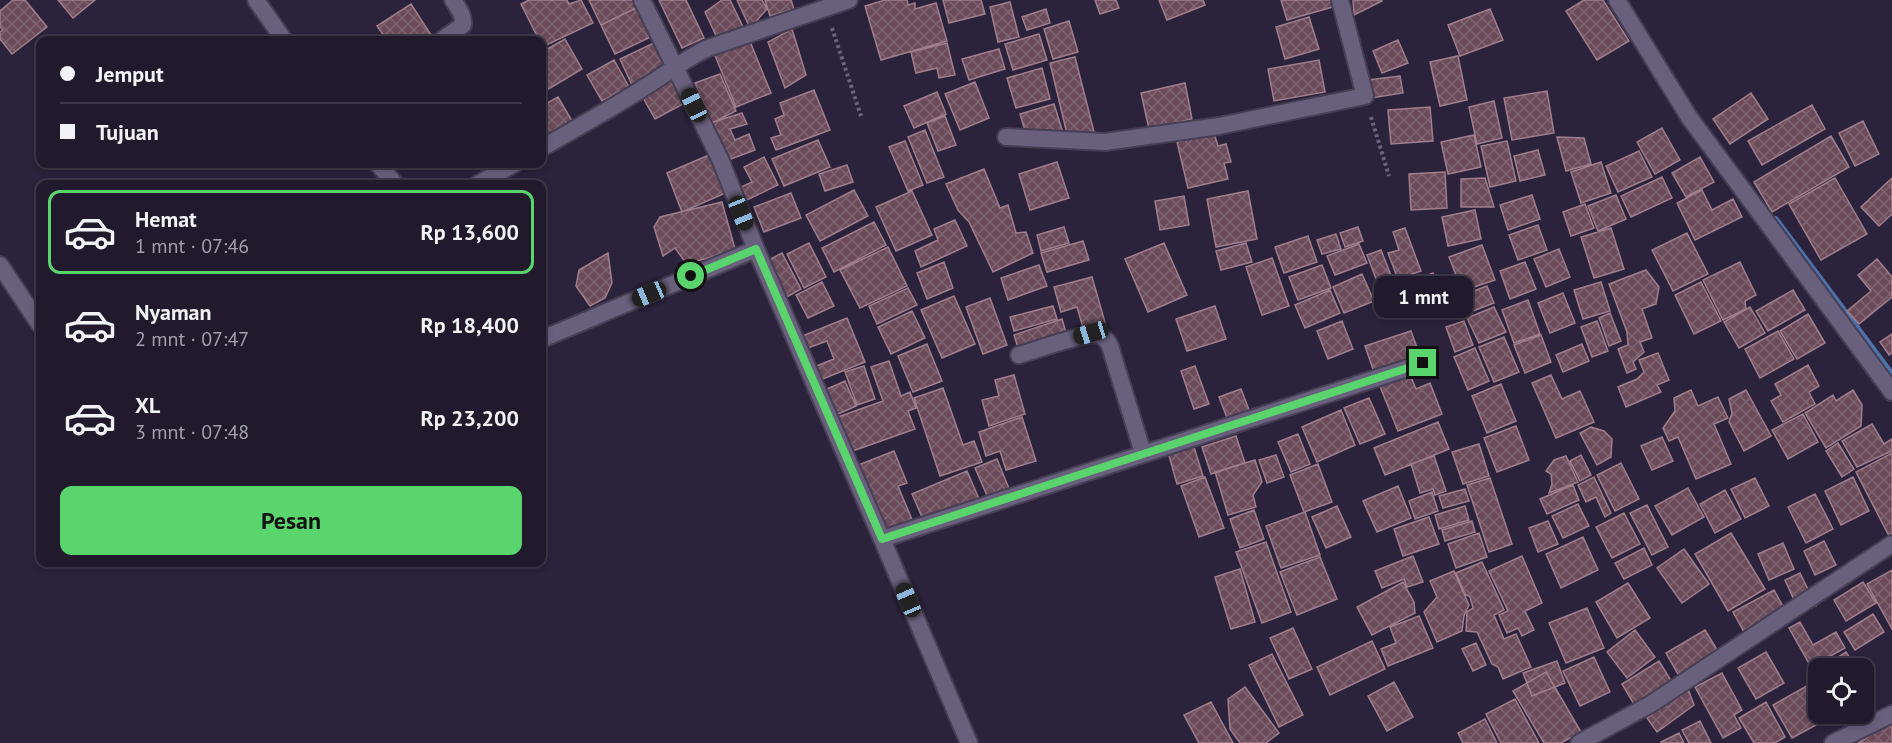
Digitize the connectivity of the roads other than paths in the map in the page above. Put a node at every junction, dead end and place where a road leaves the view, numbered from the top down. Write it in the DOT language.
graph roads {
  1 [pos="256,0"];
  2 [pos="453,0"];
  3 [pos="642,0"];
  4 [pos="849,0"];
  5 [pos="1340,0"];
  6 [pos="1617,0"];
  7 [pos="281,36"];
  8 [pos="448,36"];
  9 [pos="676,68"];
  10 [pos="1006,137"];
  11 [pos="546,142"];
  12 [pos="381,168"];
  13 [pos="507,168"];
  14 [pos="392,180"];
  15 [pos="485,180"];
  16 [pos="756,249"];
  17 [pos="0,265"];
  18 [pos="36,319"];
  19 [pos="546,337"];
  20 [pos="1019,356"];
  21 [pos="1423,363"];
  22 [pos="1892,392"];
  23 [pos="1143,453"];
  24 [pos="882,539"];
  25 [pos="1892,544"];
  26 [pos="1892,714"];
  27 [pos="969,743"];
  28 [pos="1579,743"];
  29 [pos="1833,743"];
  1 -- 7 [label="street"];
  2 -- 8 [label="street"];
  3 -- 9 [label="street"];
  4 -- 9 [label="street"];
  5 -- 10 [label="street"];
  6 -- 22 [label="street"];
  9 -- 11 [label="street"];
  9 -- 16 [label="street"];
  12 -- 14 [label="street"];
  13 -- 15 [label="street"];
  16 -- 19 [label="street"];
  16 -- 24 [label="street"];
  17 -- 18 [label="street"];
  20 -- 23 [label="street"];
  21 -- 23 [label="street"];
  23 -- 24 [label="street"];
  24 -- 27 [label="street"];
  25 -- 28 [label="street"];
  26 -- 29 [label="street"];
}
